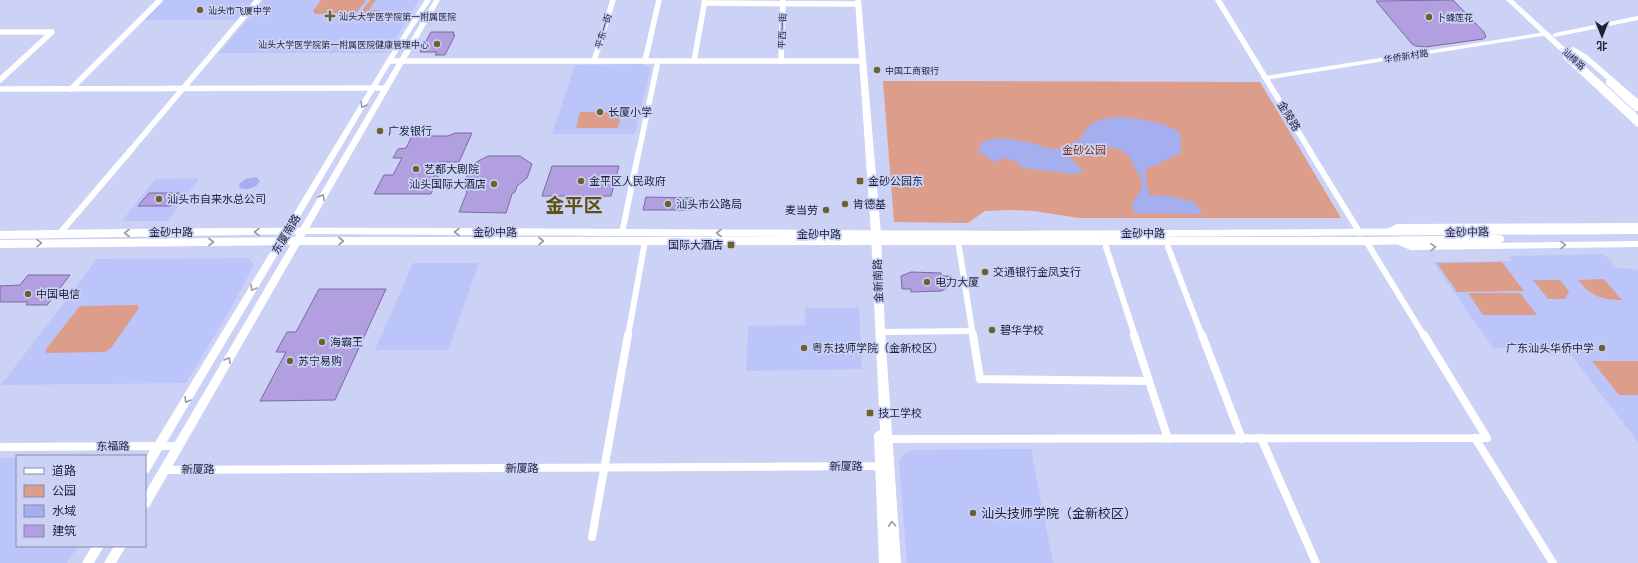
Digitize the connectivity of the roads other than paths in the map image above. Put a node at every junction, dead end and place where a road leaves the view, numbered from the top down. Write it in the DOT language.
graph roads {
  1 [pos="160,0"];
  2 [pos="258,0"];
  3 [pos="428,0"];
  4 [pos="437,0"];
  5 [pos="613,0"];
  6 [pos="659,0"];
  7 [pos="1218,0"];
  8 [pos="1509,0"];
  9 [pos="1515,0"];
  10 [pos="856,1"];
  11 [pos="705,2"];
  12 [pos="783,2"];
  13 [pos="1638,18"];
  14 [pos="0,32"];
  15 [pos="1546,34"];
  16 [pos="1555,35"];
  17 [pos="1573,50"];
  18 [pos="1564,51"];
  19 [pos="389,61"];
  20 [pos="401,61"];
  21 [pos="594,61"];
  22 [pos="645,61"];
  23 [pos="658,61"];
  24 [pos="694,61"];
  25 [pos="781,61"];
  26 [pos="859,61"];
  27 [pos="1265,78"];
  28 [pos="0,80"];
  29 [pos="184,88"];
  30 [pos="373,88"];
  31 [pos="384,88"];
  32 [pos="0,89"];
  33 [pos="71,89"];
  34 [pos="1638,104"];
  35 [pos="1638,109"];
  36 [pos="1638,119"];
  37 [pos="1638,124"];
  38 [pos="1638,226"];
  39 [pos="1638,230"];
  40 [pos="303,231"];
  41 [pos="287,232"];
  42 [pos="60,233"];
  43 [pos="622,233"];
  44 [pos="1387,233"];
  45 [pos="0,235"];
  46 [pos="1547,235"];
  47 [pos="1363,237"];
  48 [pos="873,238"];
  49 [pos="1638,238"];
  50 [pos="282,241"];
  51 [pos="297,241"];
  52 [pos="645,241"];
  53 [pos="1395,241"];
  54 [pos="0,244"];
  55 [pos="1638,244"];
  56 [pos="959,247"];
  57 [pos="1106,247"];
  58 [pos="1168,247"];
  59 [pos="972,331"];
  60 [pos="880,332"];
  61 [pos="1149,381"];
  62 [pos="1261,438"];
  63 [pos="1475,438"];
  64 [pos="886,439"];
  65 [pos="1168,439"];
  66 [pos="1242,439"];
  67 [pos="159,445"];
  68 [pos="179,446"];
  69 [pos="0,447"];
  70 [pos="880,466"];
  71 [pos="146,467"];
  72 [pos="605,468"];
  73 [pos="164,470"];
  74 [pos="146,501"];
  75 [pos="592,537"];
  76 [pos="97,547"];
  77 [pos="119,547"];
  78 [pos="88,563"];
  79 [pos="110,563"];
  80 [pos="886,563"];
  81 [pos="894,563"];
  82 [pos="1316,563"];
  83 [pos="1553,563"];
  1 -- 33 [label="street"];
  2 -- 29 [label="street"];
  3 -- 19 [label="street, 东厦南路"];
  4 -- 20 [label="street, 东厦南路"];
  5 -- 21 [label="street, 平东一街"];
  6 -- 22 [label="street"];
  7 -- 27 [label="street, 金陵路"];
  8 -- 15 [label="main road, 汕樟路"];
  9 -- 16 [label="main road, 汕樟路"];
  10 -- 12 [label="street"];
  10 -- 26 [label="main road, 金新南路"];
  10 -- 48 [label="main road, 金新南路"];
  11 -- 12 [label="street"];
  11 -- 24 [label="street"];
  12 -- 25 [label="street, 平西一街"];
  13 -- 16 [label="street"];
  14 -- 28 [label="street"];
  15 -- 18 [label="main road, 汕樟路"];
  15 -- 27 [label="street, 华侨新村路"];
  16 -- 17 [label="main road, 汕樟路"];
  17 -- 34 [label="street"];
  17 -- 35 [label="main road, 汕樟路"];
  18 -- 36 [label="main road, 汕樟路"];
  18 -- 37 [label="street"];
  19 -- 20 [label="street"];
  19 -- 30 [label="street, 东厦南路"];
  20 -- 21 [label="street"];
  20 -- 31 [label="street, 东厦南路"];
  21 -- 22 [label="street"];
  22 -- 23 [label="street"];
  23 -- 24 [label="street"];
  23 -- 43 [label="street"];
  24 -- 25 [label="street"];
  25 -- 26 [label="street"];
  26 -- 48 [label="main road, 金新南路"];
  27 -- 47 [label="street, 金陵路"];
  29 -- 30 [label="street"];
  29 -- 33 [label="street"];
  29 -- 42 [label="street"];
  30 -- 31 [label="street"];
  30 -- 41 [label="street, 东厦南路, one-way"];
  40 -- 31 [label="street, 东厦南路, one-way"];
  32 -- 33 [label="street"];
  38 -- 44 [label="street"];
  39 -- 46 [label="main road, 金砂中路"];
  40 -- 41 [label="main road, 金砂中路"];
  43 -- 40 [label="main road, 金砂中路, one-way"];
  40 -- 51 [label="street, 东厦南路"];
  41 -- 42 [label="main road, 金砂中路, one-way"];
  41 -- 50 [label="street, 东厦南路"];
  42 -- 45 [label="main road, 金砂中路"];
  48 -- 43 [label="main road, 金砂中路, one-way"];
  44 -- 46 [label="main road, 金砂中路"];
  44 -- 47 [label="main road, 金砂中路"];
  46 -- 49 [label="main road, 金砂中路"];
  46 -- 53 [label="main road, 金砂中路"];
  47 -- 48 [label="main road, 金砂中路"];
  47 -- 53 [label="main road, 金砂中路"];
  47 -- 63 [label="street, 金陵路"];
  48 -- 52 [label="main road, 金砂中路"];
  48 -- 60 [label="main road, 金新南路"];
  48 -- 70 [label="main road, 金新南路"];
  50 -- 51 [label="main road, 金砂中路"];
  54 -- 50 [label="main road, 金砂中路, one-way"];
  50 -- 67 [label="street, 东厦南路, one-way"];
  51 -- 52 [label="main road, 金砂中路, one-way"];
  68 -- 51 [label="street, 东厦南路, one-way"];
  52 -- 72 [label="street"];
  53 -- 55 [label="street, one-way"];
  56 -- 59 [label="street"];
  57 -- 61 [label="street"];
  58 -- 66 [label="street"];
  59 -- 60 [label="street"];
  59 -- 61 [label="street"];
  60 -- 64 [label="main road, 金新南路"];
  61 -- 65 [label="street"];
  62 -- 63 [label="street"];
  62 -- 66 [label="street"];
  62 -- 82 [label="street"];
  63 -- 83 [label="street"];
  64 -- 65 [label="street"];
  64 -- 70 [label="street"];
  81 -- 64 [label="main road, 金新南路, one-way"];
  65 -- 66 [label="street"];
  67 -- 68 [label="street, 东福路"];
  67 -- 69 [label="street, 东福路"];
  67 -- 71 [label="street, 东厦南路"];
  68 -- 73 [label="street, 东厦南路"];
  70 -- 72 [label="street, 新厦路"];
  70 -- 80 [label="main road, 金新南路"];
  72 -- 73 [label="street, 新厦路"];
  72 -- 75 [label="street"];
  73 -- 74 [label="street, 东厦南路"];
  76 -- 78 [label="street"];
  77 -- 79 [label="street"];
}
